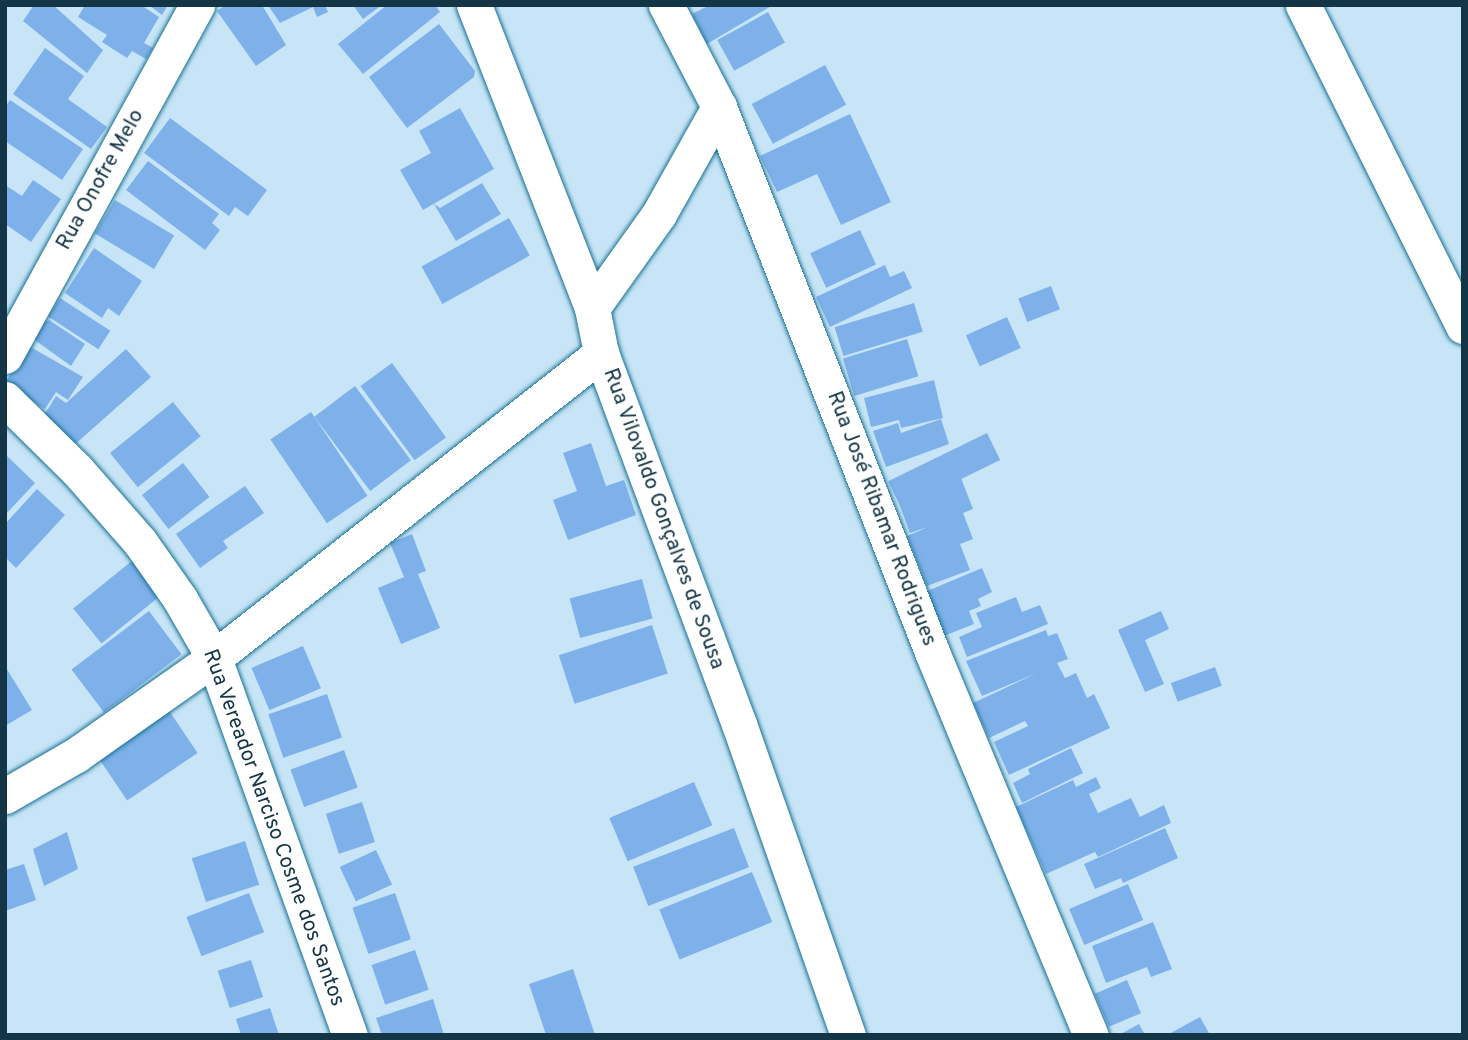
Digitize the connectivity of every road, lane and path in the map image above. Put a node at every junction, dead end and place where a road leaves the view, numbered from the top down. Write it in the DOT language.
graph roads {
  1 [pos="197,5"];
  2 [pos="474,5"];
  3 [pos="666,5"];
  4 [pos="1304,7"];
  5 [pos="719,107"];
  6 [pos="592,308"];
  7 [pos="1463,326"];
  8 [pos="601,353"];
  9 [pos="5,356"];
  10 [pos="5,399"];
  11 [pos="214,658"];
  12 [pos="5,796"];
  13 [pos="350,1035"];
  14 [pos="848,1035"];
  15 [pos="1091,1035"];
  1 -- 9 [label="street, Rua Onofre Melo"];
  2 -- 6 [label="street, Rua Vilovaldo Gonçalves de Sousa"];
  3 -- 5 [label="street, Rua José Ribamar Rodrigues"];
  4 -- 7 [label="street"];
  5 -- 6 [label="street"];
  5 -- 15 [label="street, Rua José Ribamar Rodrigues"];
  6 -- 8 [label="street, Rua Vilovaldo Gonçalves de Sousa"];
  8 -- 11 [label="street"];
  8 -- 14 [label="street, Rua Vilovaldo Gonçalves de Sousa"];
  10 -- 11 [label="street, Rua Vereador Narciso Cosme dos Santos"];
  11 -- 12 [label="street"];
  11 -- 13 [label="street, Rua Vereador Narciso Cosme dos Santos"];
}
